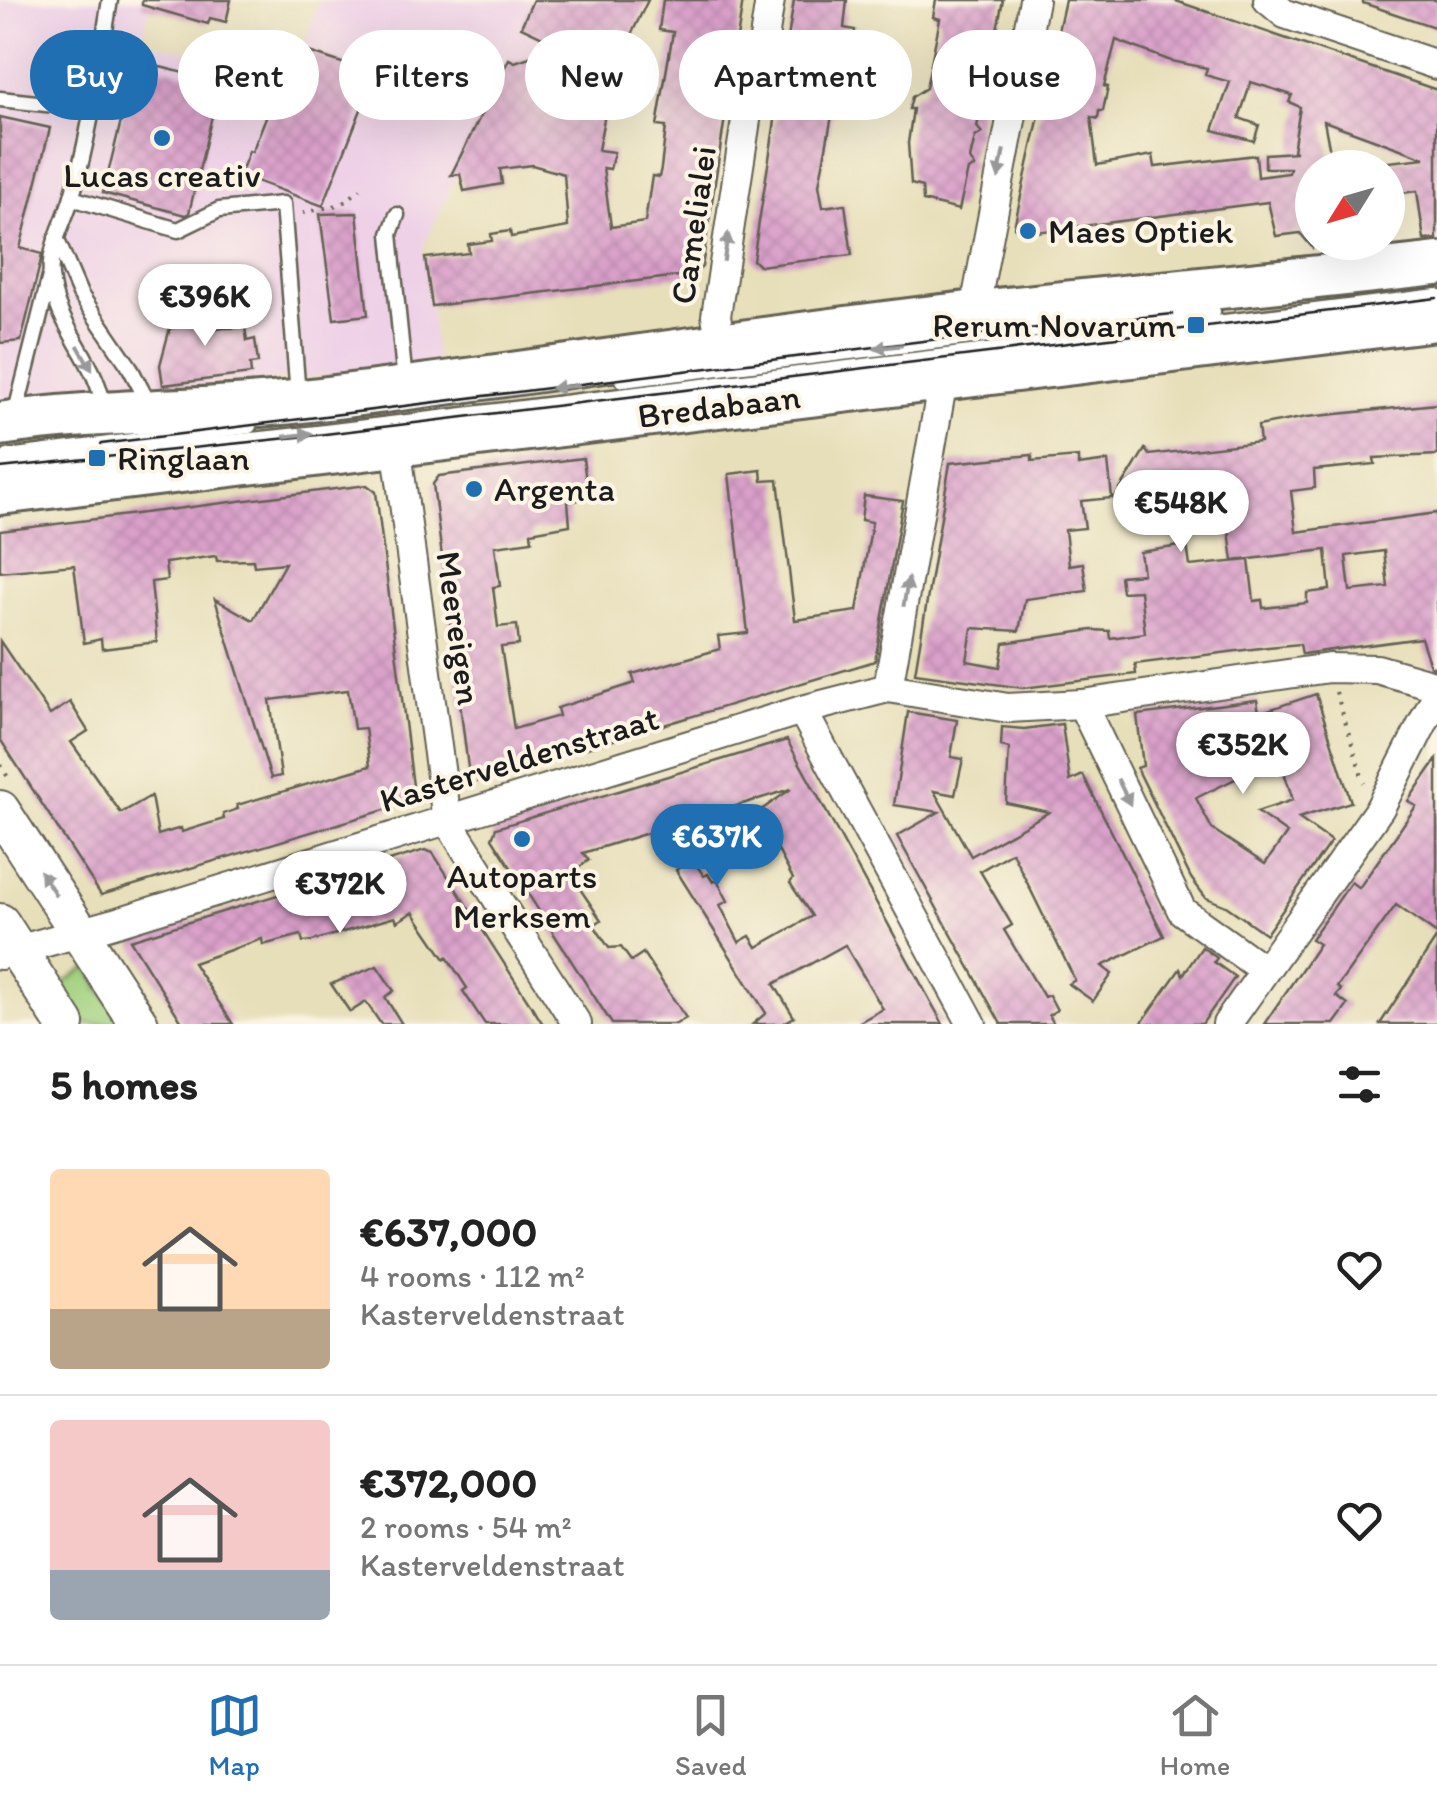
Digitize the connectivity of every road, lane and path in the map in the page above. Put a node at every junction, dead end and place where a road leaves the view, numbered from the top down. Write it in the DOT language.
graph roads {
  1 [pos="110,0"];
  2 [pos="770,0"];
  3 [pos="1034,0"];
  4 [pos="1268,0"];
  5 [pos="105,30"];
  6 [pos="1437,65"];
  7 [pos="0,98"];
  8 [pos="30,102"];
  9 [pos="90,120"];
  10 [pos="361,189"];
  11 [pos="72,198"];
  12 [pos="396,215"];
  13 [pos="284,216"];
  14 [pos="56,237"];
  15 [pos="1437,264"];
  16 [pos="50,275"];
  17 [pos="1437,288"];
  18 [pos="80,294"];
  19 [pos="1437,296"];
  20 [pos="58,304"];
  21 [pos="974,313"];
  22 [pos="1437,319"];
  23 [pos="721,344"];
  24 [pos="943,380"];
  25 [pos="406,388"];
  26 [pos="299,402"];
  27 [pos="152,411"];
  28 [pos="105,413"];
  29 [pos="4,435"];
  30 [pos="396,444"];
  31 [pos="0,467"];
  32 [pos="0,493"];
  33 [pos="1329,668"];
  34 [pos="1437,686"];
  35 [pos="888,688"];
  36 [pos="1437,695"];
  37 [pos="1082,704"];
  38 [pos="802,710"];
  39 [pos="1380,808"];
  40 [pos="0,810"];
  41 [pos="448,820"];
  42 [pos="80,932"];
  43 [pos="5,943"];
  44 [pos="1264,970"];
  45 [pos="65,1024"];
  46 [pos="139,1024"];
  47 [pos="576,1024"];
  48 [pos="972,1024"];
  49 [pos="1226,1024"];
  1 -- 5 [label="lane"];
  23 -- 2 [label="street, Camelialei, one-way"];
  3 -- 21 [label="street, one-way"];
  4 -- 6 [label="street"];
  7 -- 8 [label="lane"];
  9 -- 11 [label="lane"];
  10 -- 13 [label="path"];
  11 -- 13 [label="lane"];
  11 -- 14 [label="lane"];
  12 -- 25 [label="lane"];
  13 -- 26 [label="lane"];
  14 -- 16 [label="lane"];
  14 -- 18 [label="lane"];
  15 -- 21 [label="main road, Bredabaan"];
  16 -- 20 [label="lane"];
  16 -- 29 [label="lane"];
  17 -- 29 [label="lane, one-way"];
  18 -- 20 [label="lane"];
  18 -- 27 [label="lane"];
  31 -- 19 [label="lane, one-way"];
  20 -- 28 [label="lane, one-way"];
  21 -- 23 [label="main road, Bredabaan"];
  22 -- 24 [label="main road, Bredabaan"];
  23 -- 25 [label="main road, Bredabaan"];
  24 -- 30 [label="main road, Bredabaan"];
  35 -- 24 [label="street, one-way"];
  25 -- 26 [label="main road, Bredabaan"];
  26 -- 27 [label="main road, Bredabaan"];
  27 -- 28 [label="main road, Bredabaan"];
  28 -- 29 [label="main road, Bredabaan"];
  30 -- 32 [label="main road, Bredabaan"];
  30 -- 41 [label="street, Meereigen"];
  33 -- 34 [label="street"];
  33 -- 37 [label="street"];
  33 -- 39 [label="path"];
  35 -- 37 [label="street"];
  35 -- 38 [label="street, Kasterveldenstraat"];
  36 -- 39 [label="street"];
  37 -- 44 [label="street, one-way"];
  38 -- 41 [label="street, Kasterveldenstraat"];
  38 -- 48 [label="street"];
  39 -- 44 [label="street"];
  42 -- 40 [label="street, one-way"];
  41 -- 42 [label="street, Kasterveldenstraat"];
  41 -- 47 [label="street, Meereigen"];
  42 -- 43 [label="street, Kasterveldenstraat"];
  42 -- 46 [label="street"];
  43 -- 45 [label="street"];
  44 -- 49 [label="street"];
}
